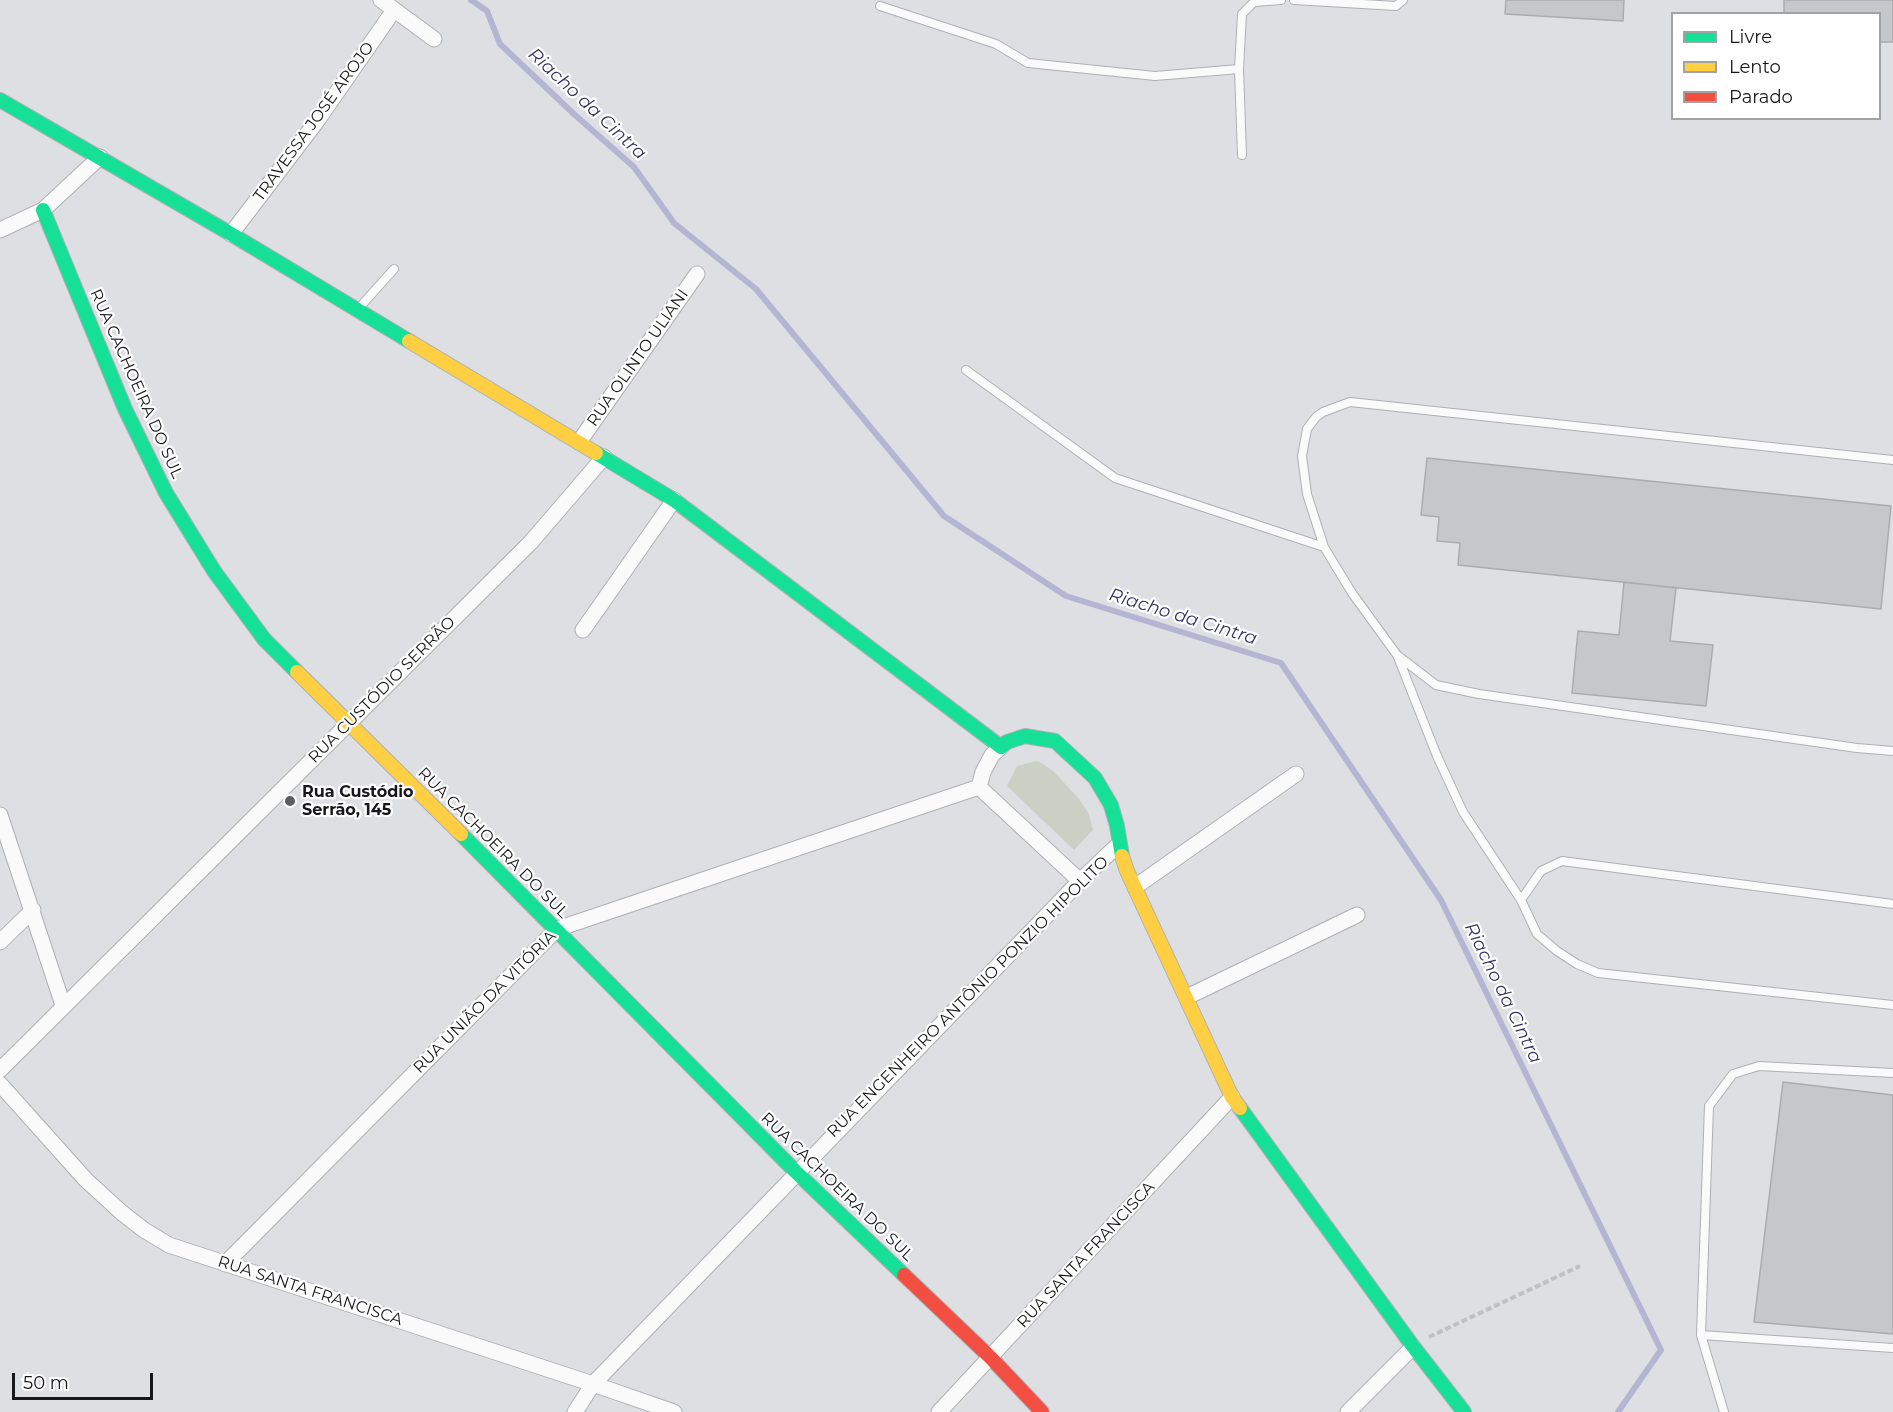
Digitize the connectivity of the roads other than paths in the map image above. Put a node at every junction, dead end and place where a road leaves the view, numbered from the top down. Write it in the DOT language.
graph roads {
  1 [pos="381,0"];
  2 [pos="1281,0"];
  3 [pos="1294,0"];
  4 [pos="1403,0"];
  5 [pos="880,6"];
  6 [pos="394,10"];
  7 [pos="434,39"];
  8 [pos="1239,69"];
  9 [pos="0,100"];
  10 [pos="1242,155"];
  11 [pos="100,157"];
  12 [pos="44,210"];
  13 [pos="0,230"];
  14 [pos="231,234"];
  15 [pos="394,269"];
  16 [pos="697,274"];
  17 [pos="358,310"];
  18 [pos="966,370"];
  19 [pos="579,442"];
  20 [pos="604,456"];
  21 [pos="1893,460"];
  22 [pos="674,500"];
  23 [pos="1324,547"];
  24 [pos="583,630"];
  25 [pos="1397,656"];
  26 [pos="349,723"];
  27 [pos="1001,747"];
  28 [pos="1893,751"];
  29 [pos="1296,774"];
  30 [pos="979,788"];
  31 [pos="0,815"];
  32 [pos="1119,844"];
  33 [pos="1080,881"];
  34 [pos="1135,887"];
  35 [pos="1521,900"];
  36 [pos="1893,904"];
  37 [pos="33,910"];
  38 [pos="1357,915"];
  39 [pos="557,929"];
  40 [pos="0,942"];
  41 [pos="1186,997"];
  42 [pos="63,1005"];
  43 [pos="1893,1005"];
  44 [pos="0,1070"];
  45 [pos="1893,1073"];
  46 [pos="0,1084"];
  47 [pos="1232,1097"];
  48 [pos="796,1172"];
  49 [pos="225,1264"];
  50 [pos="1701,1335"];
  51 [pos="1412,1346"];
  52 [pos="1893,1348"];
  53 [pos="991,1358"];
  54 [pos="593,1384"];
  55 [pos="575,1412"];
  56 [pos="674,1412"];
  57 [pos="939,1412"];
  58 [pos="1042,1412"];
  59 [pos="1348,1412"];
  60 [pos="1464,1412"];
  61 [pos="1724,1412"];
  1 -- 6 [label="street"];
  2 -- 8 [label="lane"];
  3 -- 4 [label="lane"];
  5 -- 8 [label="lane"];
  6 -- 7 [label="street"];
  6 -- 14 [label="street, TRAVESSA JOSÉ AROJO"];
  8 -- 10 [label="lane"];
  9 -- 11 [label="street"];
  11 -- 12 [label="street"];
  11 -- 14 [label="street"];
  12 -- 13 [label="street"];
  12 -- 26 [label="street, RUA CACHOEIRA DO SUL"];
  14 -- 17 [label="street"];
  15 -- 17 [label="lane"];
  16 -- 19 [label="street, RUA OLINTO ULIANI"];
  17 -- 19 [label="street"];
  18 -- 23 [label="lane"];
  19 -- 20 [label="street"];
  20 -- 22 [label="street"];
  20 -- 26 [label="street, RUA CUSTÓDIO SERRÃO"];
  21 -- 23 [label="lane"];
  22 -- 24 [label="street"];
  22 -- 27 [label="street"];
  23 -- 25 [label="lane"];
  25 -- 28 [label="lane"];
  25 -- 35 [label="lane"];
  26 -- 39 [label="street, RUA CACHOEIRA DO SUL"];
  26 -- 42 [label="street, RUA CUSTÓDIO SERRÃO"];
  27 -- 30 [label="street"];
  27 -- 32 [label="street"];
  29 -- 34 [label="street"];
  30 -- 33 [label="street"];
  30 -- 39 [label="street, RUA UNIÃO DA VITÓRIA"];
  31 -- 37 [label="street"];
  32 -- 33 [label="street, RUA ENGENHEIRO ANTÔNIO PONZIO HIPOLITO"];
  32 -- 34 [label="street"];
  33 -- 48 [label="street, RUA ENGENHEIRO ANTÔNIO PONZIO HIPOLITO"];
  34 -- 41 [label="street"];
  35 -- 36 [label="lane"];
  35 -- 43 [label="lane"];
  37 -- 40 [label="street"];
  37 -- 42 [label="street"];
  38 -- 41 [label="street"];
  39 -- 48 [label="street, RUA CACHOEIRA DO SUL"];
  39 -- 49 [label="street, RUA UNIÃO DA VITÓRIA"];
  41 -- 47 [label="street"];
  42 -- 44 [label="street, RUA CUSTÓDIO SERRÃO"];
  45 -- 50 [label="lane"];
  46 -- 49 [label="street, RUA SANTA FRANCISCA"];
  47 -- 51 [label="street"];
  47 -- 53 [label="street, RUA SANTA FRANCISCA"];
  48 -- 53 [label="street, RUA CACHOEIRA DO SUL"];
  48 -- 54 [label="street, RUA ENGENHEIRO ANTÔNIO PONZIO HIPOLITO"];
  49 -- 54 [label="street, RUA SANTA FRANCISCA"];
  50 -- 52 [label="lane"];
  50 -- 61 [label="lane"];
  51 -- 59 [label="street"];
  51 -- 60 [label="street"];
  53 -- 57 [label="street, RUA SANTA FRANCISCA"];
  53 -- 58 [label="street, RUA CACHOEIRA DO SUL"];
  54 -- 55 [label="street, RUA ENGENHEIRO ANTÔNIO PONZIO HIPOLITO"];
  54 -- 56 [label="street, RUA SANTA FRANCISCA"];
}
